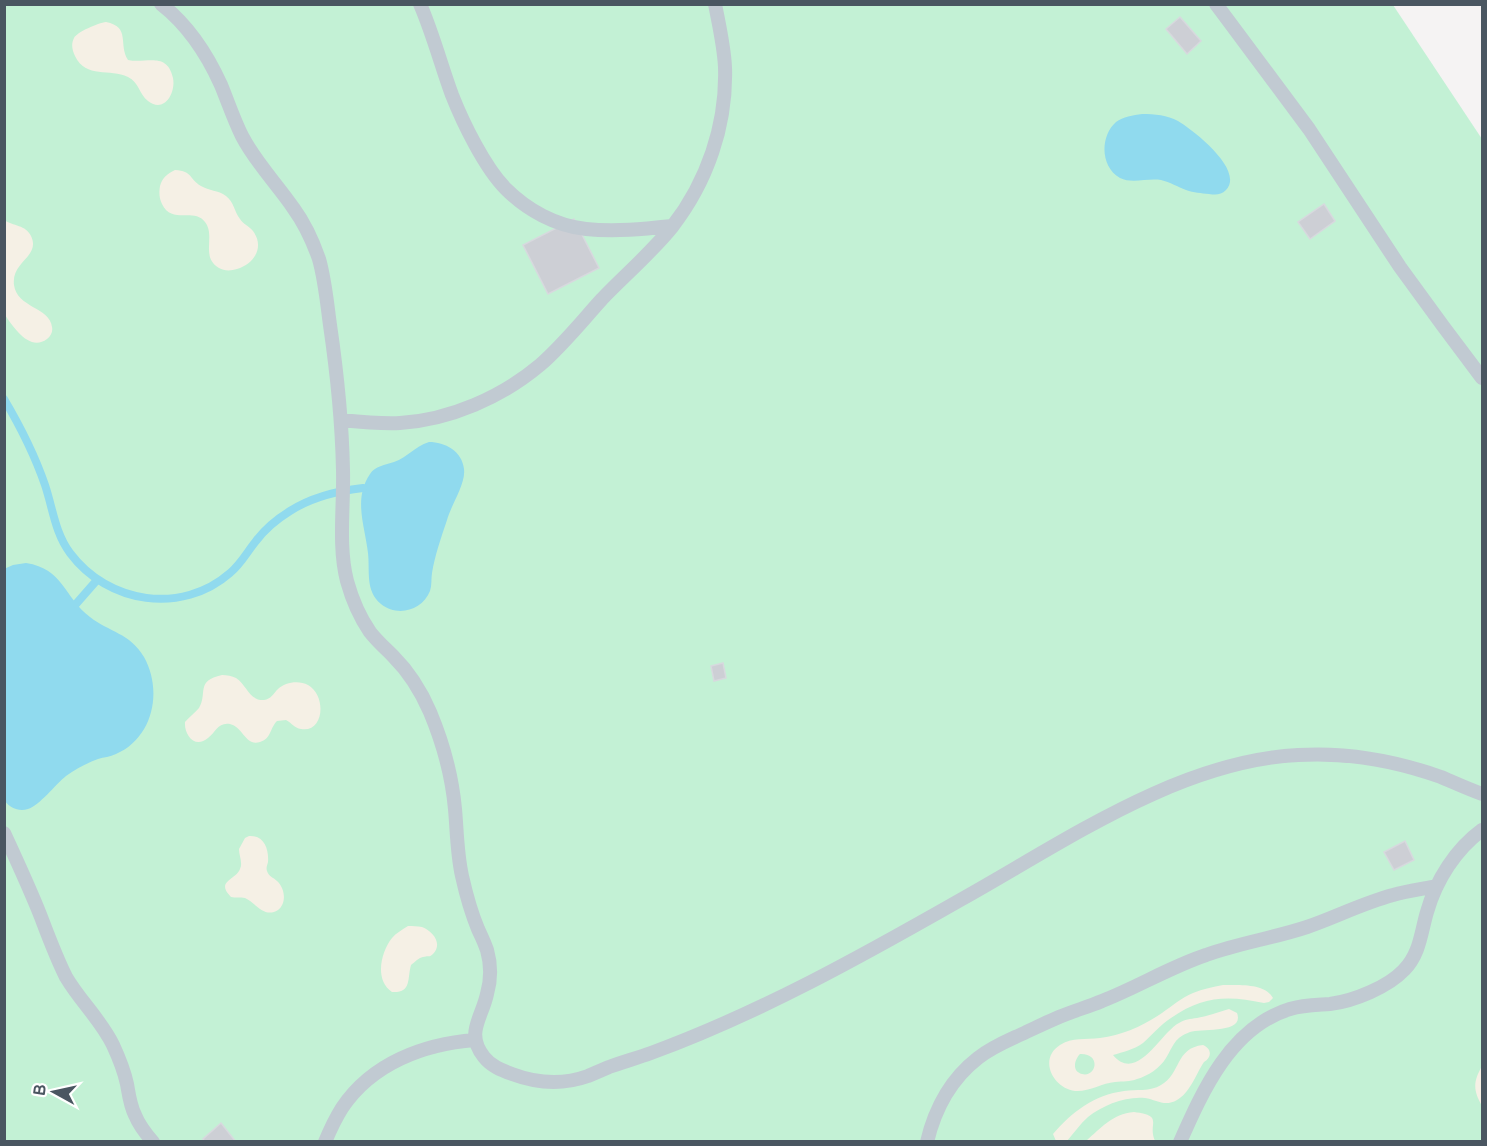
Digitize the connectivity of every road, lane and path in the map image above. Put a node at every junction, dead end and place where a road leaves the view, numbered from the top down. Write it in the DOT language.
graph roads {
  1 [pos="161,4"];
  2 [pos="420,4"];
  3 [pos="715,4"];
  4 [pos="1216,4"];
  5 [pos="672,226"];
  6 [pos="1482,378"];
  7 [pos="341,420"];
  8 [pos="1482,794"];
  9 [pos="1482,830"];
  10 [pos="4,833"];
  11 [pos="1437,886"];
  12 [pos="476,1040"];
  13 [pos="153,1142"];
  14 [pos="325,1142"];
  15 [pos="927,1142"];
  16 [pos="1180,1142"];
  1 -- 7 [label="lane"];
  2 -- 5 [label="lane"];
  3 -- 5 [label="lane"];
  4 -- 6 [label="lane"];
  5 -- 7 [label="lane"];
  7 -- 12 [label="lane"];
  8 -- 12 [label="lane"];
  9 -- 11 [label="lane"];
  10 -- 13 [label="lane"];
  11 -- 15 [label="lane"];
  11 -- 16 [label="lane"];
  12 -- 14 [label="lane"];
}
